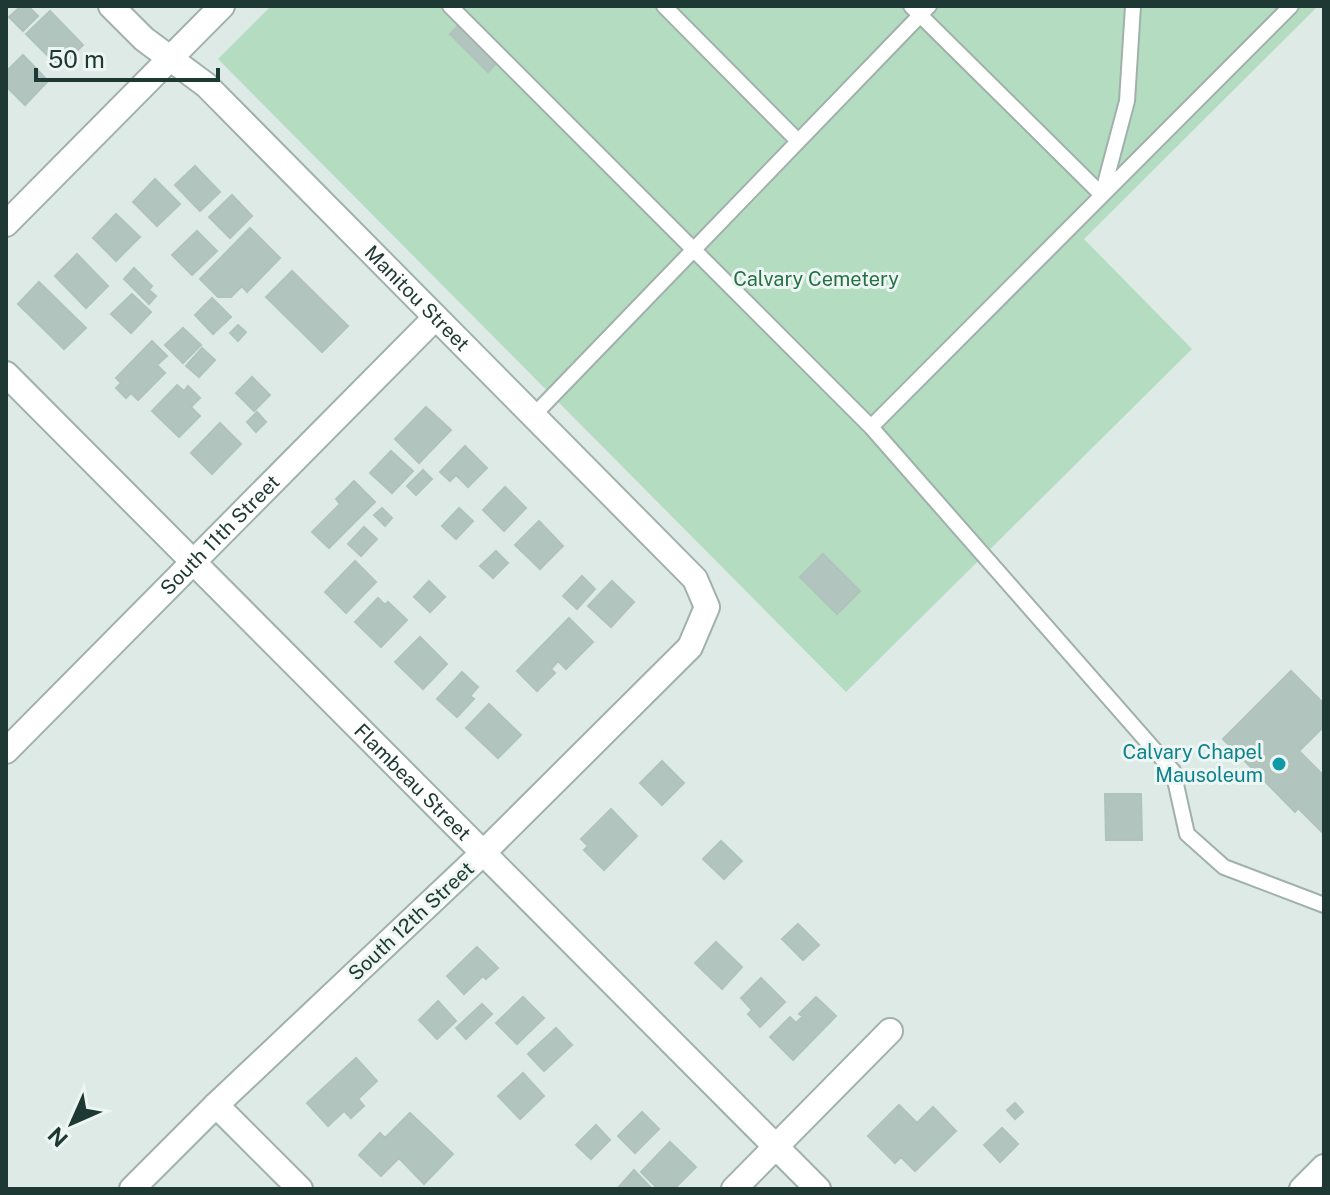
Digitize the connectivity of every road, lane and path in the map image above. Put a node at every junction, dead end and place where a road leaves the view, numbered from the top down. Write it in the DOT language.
graph roads {
  1 [pos="111,6"];
  2 [pos="222,6"];
  3 [pos="450,6"];
  4 [pos="664,6"];
  5 [pos="1133,6"];
  6 [pos="1291,6"];
  7 [pos="920,9"];
  8 [pos="171,58"];
  9 [pos="797,140"];
  10 [pos="1102,195"];
  11 [pos="6,224"];
  12 [pos="692,248"];
  13 [pos="435,318"];
  14 [pos="6,374"];
  15 [pos="533,416"];
  16 [pos="871,427"];
  17 [pos="194,563"];
  18 [pos="707,607"];
  19 [pos="6,751"];
  20 [pos="483,853"];
  21 [pos="1324,905"];
  22 [pos="890,1031"];
  23 [pos="216,1105"];
  24 [pos="776,1147"];
  25 [pos="1324,1167"];
  26 [pos="132,1189"];
  27 [pos="300,1189"];
  28 [pos="734,1189"];
  29 [pos="818,1189"];
  30 [pos="1302,1189"];
  1 -- 8 [label="street, Manitou Street"];
  2 -- 8 [label="street"];
  3 -- 12 [label="lane"];
  4 -- 9 [label="lane"];
  5 -- 10 [label="lane"];
  6 -- 10 [label="lane"];
  7 -- 9 [label="lane"];
  7 -- 10 [label="lane"];
  8 -- 11 [label="street"];
  8 -- 13 [label="street, Manitou Street"];
  9 -- 12 [label="lane"];
  10 -- 16 [label="lane"];
  12 -- 15 [label="lane"];
  12 -- 16 [label="lane"];
  13 -- 15 [label="street, Manitou Street"];
  13 -- 17 [label="street, South 11th Street"];
  14 -- 17 [label="street, Flambeau Street"];
  15 -- 18 [label="street, Manitou Street"];
  16 -- 21 [label="lane"];
  17 -- 19 [label="street, South 11th Street"];
  17 -- 20 [label="street, Flambeau Street"];
  18 -- 20 [label="street, South 12th Street"];
  20 -- 23 [label="street, South 12th Street"];
  20 -- 24 [label="street, Flambeau Street"];
  22 -- 24 [label="street"];
  23 -- 26 [label="street, South 12th Street"];
  23 -- 27 [label="street"];
  24 -- 28 [label="street"];
  24 -- 29 [label="street, Flambeau Street"];
  25 -- 30 [label="street"];
}
